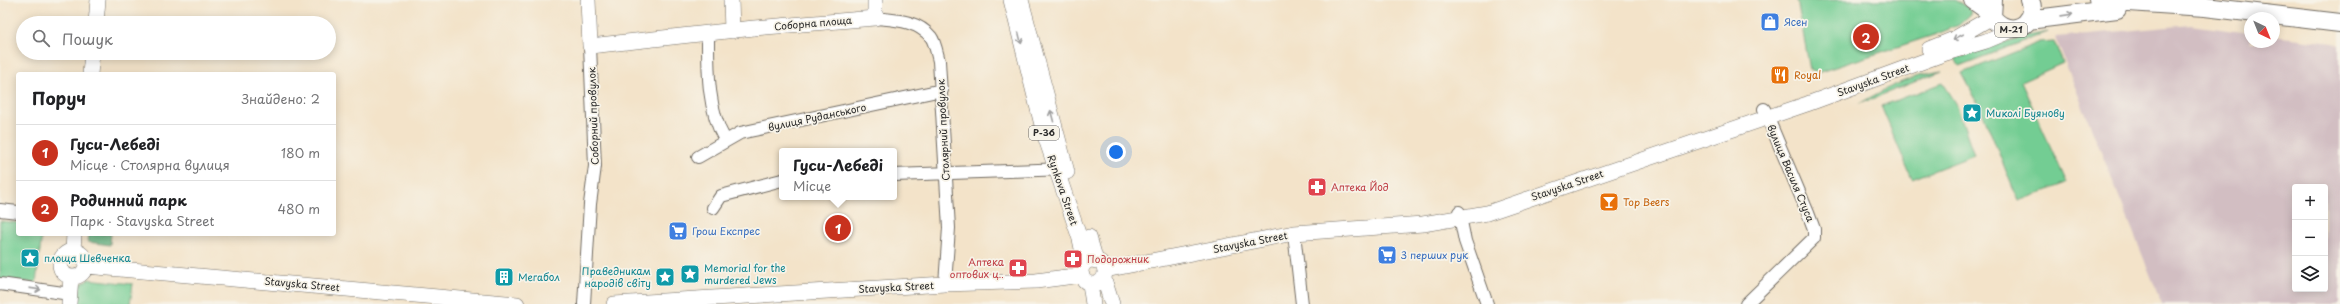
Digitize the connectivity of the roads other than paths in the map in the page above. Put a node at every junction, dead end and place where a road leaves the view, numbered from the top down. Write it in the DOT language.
graph roads {
  1 [pos="98,0"];
  2 [pos="588,0"];
  3 [pos="731,0"];
  4 [pos="875,0"];
  5 [pos="1011,0"];
  6 [pos="1021,0"];
  7 [pos="1973,0"];
  8 [pos="2030,0"];
  9 [pos="2098,0"];
  10 [pos="2149,4"];
  11 [pos="1992,10"];
  12 [pos="97,16"];
  13 [pos="875,18"];
  14 [pos="2028,20"];
  15 [pos="2340,23"];
  16 [pos="2012,30"];
  17 [pos="732,31"];
  18 [pos="708,33"];
  19 [pos="590,46"];
  20 [pos="91,60"];
  21 [pos="90,72"];
  22 [pos="942,90"];
  23 [pos="1766,113"];
  24 [pos="725,140"];
  25 [pos="698,158"];
  26 [pos="1062,169"];
  27 [pos="945,173"];
  28 [pos="897,175"];
  29 [pos="779,181"];
  30 [pos="713,208"];
  31 [pos="0,210"];
  32 [pos="16,212"];
  33 [pos="1460,216"];
  34 [pos="1294,233"];
  35 [pos="74,236"];
  36 [pos="73,251"];
  37 [pos="86,266"];
  38 [pos="1095,270"];
  39 [pos="71,277"];
  40 [pos="0,284"];
  41 [pos="945,284"];
  42 [pos="69,299"];
  43 [pos="433,301"];
  44 [pos="517,304"];
  45 [pos="584,304"];
  46 [pos="614,304"];
  47 [pos="1093,304"];
  48 [pos="1112,304"];
  49 [pos="1302,304"];
  50 [pos="1488,304"];
  51 [pos="1746,304"];
  1 -- 12 [label="main road"];
  2 -- 19 [label="main road, Соборний провулок"];
  3 -- 17 [label="main road"];
  4 -- 13 [label="main road"];
  5 -- 26 [label="main road, Rynkova Street / Р-36, one-way"];
  26 -- 6 [label="main road, Rynkova Street / Р-36, one-way"];
  7 -- 11 [label="highway, М-21"];
  8 -- 14 [label="highway, М-21"];
  9 -- 10 [label="highway, М-21"];
  14 -- 10 [label="highway, М-21, one-way"];
  10 -- 15 [label="highway, М-21"];
  11 -- 16 [label="highway, М-21"];
  11 -- 23 [label="main road, Stavyska Street, one-way"];
  13 -- 17 [label="main road, Соборна площа"];
  13 -- 22 [label="street, Столярний провулок"];
  14 -- 16 [label="highway, М-21"];
  16 -- 23 [label="main road, Stavyska Street"];
  17 -- 18 [label="main road, Соборна площа"];
  18 -- 19 [label="main road, Соборна площа"];
  18 -- 24 [label="street"];
  19 -- 45 [label="street, Соборний провулок"];
  20 -- 21 [label="main road"];
  22 -- 24 [label="street, вулиця Руданського"];
  22 -- 27 [label="street, Столярний провулок"];
  23 -- 33 [label="main road, Stavyska Street"];
  23 -- 51 [label="street, вулиця Василя Стуса"];
  24 -- 25 [label="street, вулиця Руданського"];
  26 -- 27 [label="street"];
  26 -- 38 [label="main road, Rynkova Street / Р-36"];
  27 -- 28 [label="street"];
  27 -- 41 [label="street, Столярний провулок"];
  29 -- 30 [label="street"];
  31 -- 32 [label="street"];
  33 -- 34 [label="main road, Stavyska Street"];
  33 -- 38 [label="main road, Stavyska Street"];
  33 -- 50 [label="street"];
  34 -- 38 [label="main road, Stavyska Street"];
  34 -- 49 [label="street"];
  35 -- 36 [label="main road"];
  36 -- 37 [label="main road"];
  36 -- 39 [label="main road"];
  37 -- 39 [label="main road"];
  37 -- 43 [label="main road, Stavyska Street"];
  38 -- 41 [label="main road, Stavyska Street"];
  38 -- 47 [label="main road, Rynkova Street / Р-36"];
  38 -- 48 [label="main road, Rynkova Street / Р-36"];
  39 -- 42 [label="main road"];
  40 -- 42 [label="street, one-way"];
  41 -- 46 [label="main road, Stavyska Street"];
  43 -- 44 [label="main road, Stavyska Street"];
}
